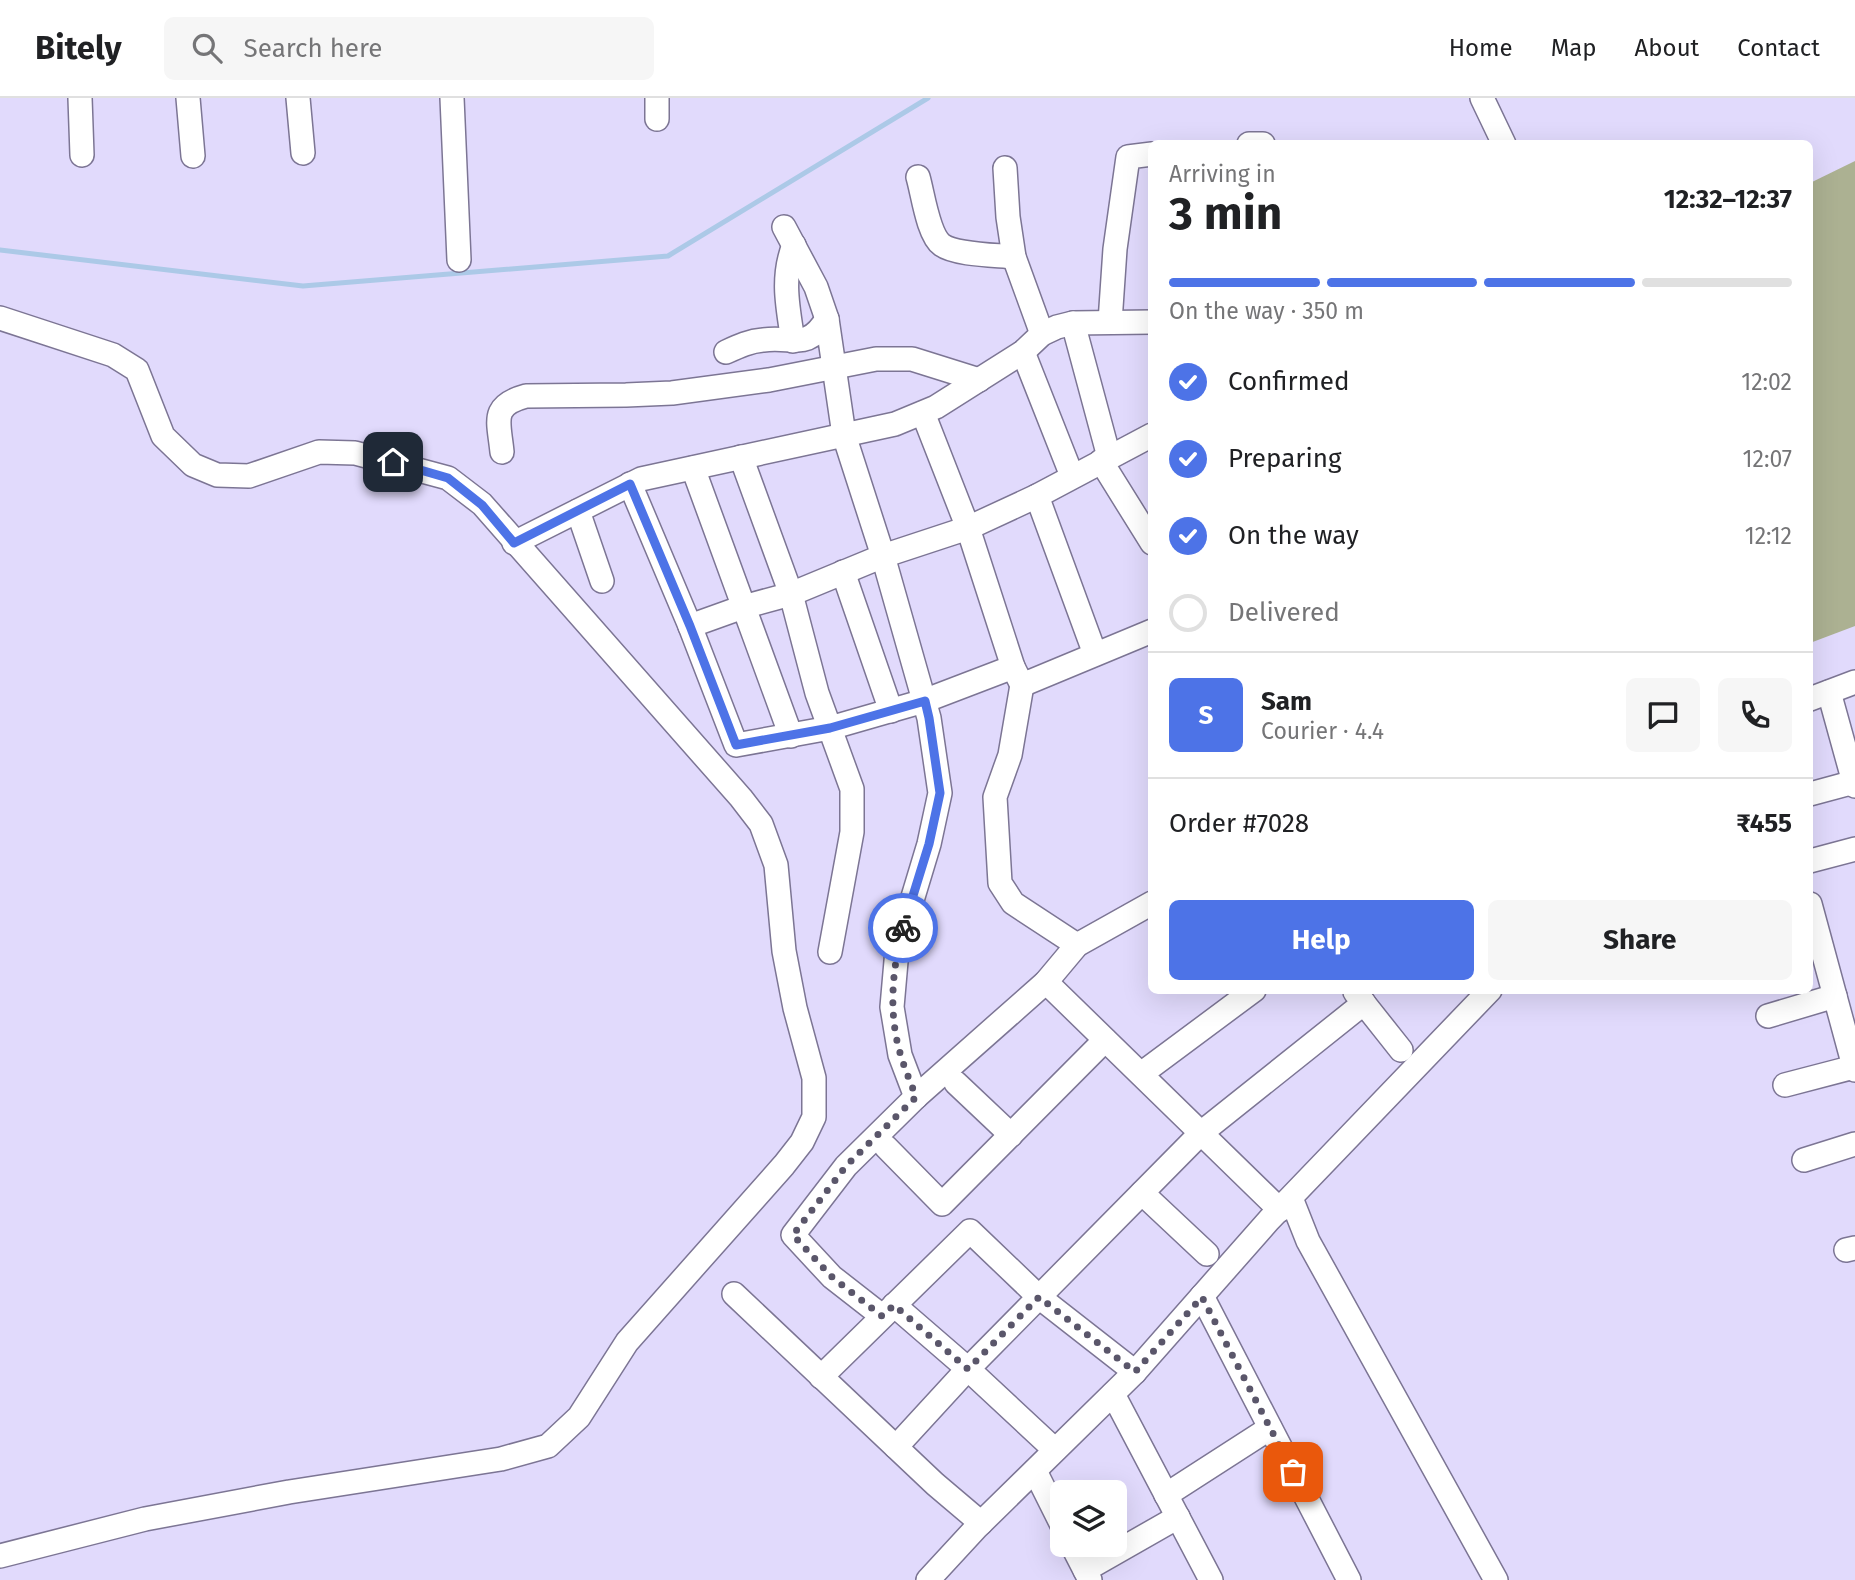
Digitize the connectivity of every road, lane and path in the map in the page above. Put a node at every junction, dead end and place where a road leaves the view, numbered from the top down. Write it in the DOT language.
graph roads {
  1 [pos="80,98"];
  2 [pos="188,98"];
  3 [pos="298,98"];
  4 [pos="452,98"];
  5 [pos="1482,98"];
  6 [pos="1502,140"];
  7 [pos="303,153"];
  8 [pos="1148,154"];
  9 [pos="82,155"];
  10 [pos="193,156"];
  11 [pos="1005,168"];
  12 [pos="919,177"];
  13 [pos="1014,257"];
  14 [pos="459,260"];
  15 [pos="0,318"];
  16 [pos="827,319"];
  17 [pos="1110,322"];
  18 [pos="1148,322"];
  19 [pos="1073,323"];
  20 [pos="1042,334"];
  21 [pos="793,341"];
  22 [pos="726,352"];
  23 [pos="1023,352"];
  24 [pos="834,367"];
  25 [pos="979,380"];
  26 [pos="923,413"];
  27 [pos="844,435"];
  28 [pos="1148,437"];
  29 [pos="502,452"];
  30 [pos="741,457"];
  31 [pos="1105,459"];
  32 [pos="693,468"];
  33 [pos="1072,476"];
  34 [pos="630,484"];
  35 [pos="1037,496"];
  36 [pos="578,511"];
  37 [pos="968,528"];
  38 [pos="1148,536"];
  39 [pos="514,543"];
  40 [pos="883,555"];
  41 [pos="843,572"];
  42 [pos="602,581"];
  43 [pos="791,594"];
  44 [pos="743,607"];
  45 [pos="690,626"];
  46 [pos="1148,633"];
  47 [pos="1095,654"];
  48 [pos="1018,676"];
  49 [pos="1855,682"];
  50 [pos="1819,696"];
  51 [pos="925,701"];
  52 [pos="891,711"];
  53 [pos="830,728"];
  54 [pos="791,736"];
  55 [pos="1853,775"];
  56 [pos="1813,793"];
  57 [pos="1855,849"];
  58 [pos="1813,860"];
  59 [pos="1148,905"];
  60 [pos="1813,930"];
  61 [pos="1077,944"];
  62 [pos="830,952"];
  63 [pos="1046,982"];
  64 [pos="1249,994"];
  65 [pos="1486,994"];
  66 [pos="1835,996"];
  67 [pos="1359,997"];
  68 [pos="1768,1016"];
  69 [pos="1105,1040"];
  70 [pos="1401,1050"];
  71 [pos="1855,1069"];
  72 [pos="1141,1074"];
  73 [pos="956,1083"];
  74 [pos="1785,1085"];
  75 [pos="916,1097"];
  76 [pos="1201,1133"];
  77 [pos="1011,1135"];
  78 [pos="1855,1144"];
  79 [pos="887,1147"];
  80 [pos="1804,1160"];
  81 [pos="1142,1193"];
  82 [pos="1285,1204"];
  83 [pos="1207,1254"];
  84 [pos="734,1294"];
  85 [pos="1039,1297"];
  86 [pos="1202,1297"];
  87 [pos="888,1311"];
  88 [pos="968,1369"];
  89 [pos="1135,1372"];
  90 [pos="821,1377"];
  91 [pos="1113,1394"];
  92 [pos="1270,1428"];
  93 [pos="896,1447"];
  94 [pos="1055,1450"];
  95 [pos="1035,1471"];
  96 [pos="1166,1495"];
  97 [pos="1050,1501"];
  98 [pos="1178,1517"];
  99 [pos="981,1524"];
  100 [pos="0,1556"];
  101 [pos="1078,1557"];
  102 [pos="1087,1575"];
  103 [pos="928,1580"];
  104 [pos="1210,1580"];
  105 [pos="1349,1580"];
  106 [pos="1496,1580"];
  1 -- 9 [label="street"];
  2 -- 10 [label="street"];
  3 -- 7 [label="street"];
  4 -- 14 [label="street"];
  5 -- 6 [label="street"];
  8 -- 17 [label="street"];
  11 -- 13 [label="street"];
  12 -- 13 [label="street"];
  13 -- 20 [label="street"];
  15 -- 39 [label="street"];
  16 -- 21 [label="street"];
  16 -- 21 [label="street"];
  16 -- 24 [label="street"];
  17 -- 18 [label="street"];
  17 -- 19 [label="street"];
  19 -- 20 [label="street"];
  19 -- 31 [label="street"];
  20 -- 23 [label="street"];
  21 -- 22 [label="street"];
  23 -- 25 [label="street"];
  23 -- 33 [label="street"];
  24 -- 25 [label="street"];
  24 -- 27 [label="street"];
  24 -- 29 [label="street"];
  25 -- 26 [label="street"];
  26 -- 27 [label="street"];
  26 -- 37 [label="street"];
  27 -- 30 [label="street"];
  27 -- 40 [label="street"];
  28 -- 31 [label="street"];
  30 -- 32 [label="street"];
  30 -- 43 [label="street"];
  31 -- 33 [label="street"];
  31 -- 38 [label="street"];
  32 -- 34 [label="street"];
  32 -- 44 [label="street"];
  33 -- 35 [label="street"];
  34 -- 36 [label="street"];
  34 -- 45 [label="street"];
  35 -- 37 [label="street"];
  35 -- 47 [label="street"];
  36 -- 39 [label="street"];
  36 -- 42 [label="street"];
  37 -- 40 [label="street"];
  37 -- 48 [label="street"];
  39 -- 100 [label="street"];
  40 -- 41 [label="street"];
  40 -- 51 [label="street"];
  41 -- 43 [label="street"];
  41 -- 52 [label="street"];
  43 -- 44 [label="street"];
  43 -- 53 [label="street"];
  44 -- 45 [label="street"];
  44 -- 54 [label="street"];
  45 -- 54 [label="street"];
  46 -- 47 [label="street"];
  47 -- 48 [label="street"];
  48 -- 51 [label="street"];
  48 -- 61 [label="street"];
  49 -- 50 [label="street"];
  50 -- 55 [label="street"];
  51 -- 52 [label="street"];
  51 -- 75 [label="street"];
  52 -- 53 [label="street"];
  53 -- 54 [label="street"];
  53 -- 62 [label="street"];
  55 -- 56 [label="street"];
  57 -- 58 [label="street"];
  59 -- 61 [label="street"];
  60 -- 66 [label="street"];
  61 -- 63 [label="street"];
  63 -- 69 [label="street"];
  63 -- 75 [label="street"];
  64 -- 72 [label="street"];
  65 -- 82 [label="street"];
  66 -- 68 [label="street"];
  66 -- 71 [label="street"];
  67 -- 70 [label="street"];
  67 -- 76 [label="street"];
  69 -- 72 [label="street"];
  69 -- 77 [label="street"];
  71 -- 74 [label="street"];
  72 -- 76 [label="street"];
  73 -- 77 [label="street"];
  75 -- 87 [label="street"];
  76 -- 81 [label="street"];
  76 -- 82 [label="street"];
  77 -- 79 [label="street"];
  78 -- 80 [label="street"];
  81 -- 83 [label="street"];
  81 -- 85 [label="street"];
  82 -- 86 [label="street"];
  82 -- 106 [label="street"];
  84 -- 90 [label="street"];
  85 -- 87 [label="street"];
  85 -- 88 [label="street"];
  85 -- 89 [label="street"];
  86 -- 89 [label="street"];
  86 -- 92 [label="street"];
  87 -- 88 [label="street"];
  87 -- 90 [label="street"];
  88 -- 93 [label="street"];
  88 -- 94 [label="street"];
  89 -- 91 [label="street"];
  90 -- 93 [label="street"];
  91 -- 94 [label="street"];
  91 -- 96 [label="street"];
  92 -- 96 [label="street"];
  92 -- 105 [label="street"];
  93 -- 99 [label="street"];
  94 -- 95 [label="street"];
  95 -- 97 [label="street"];
  95 -- 99 [label="street"];
  96 -- 98 [label="street"];
  98 -- 102 [label="street"];
  98 -- 104 [label="street"];
  99 -- 103 [label="street"];
  101 -- 102 [label="street"];
}
